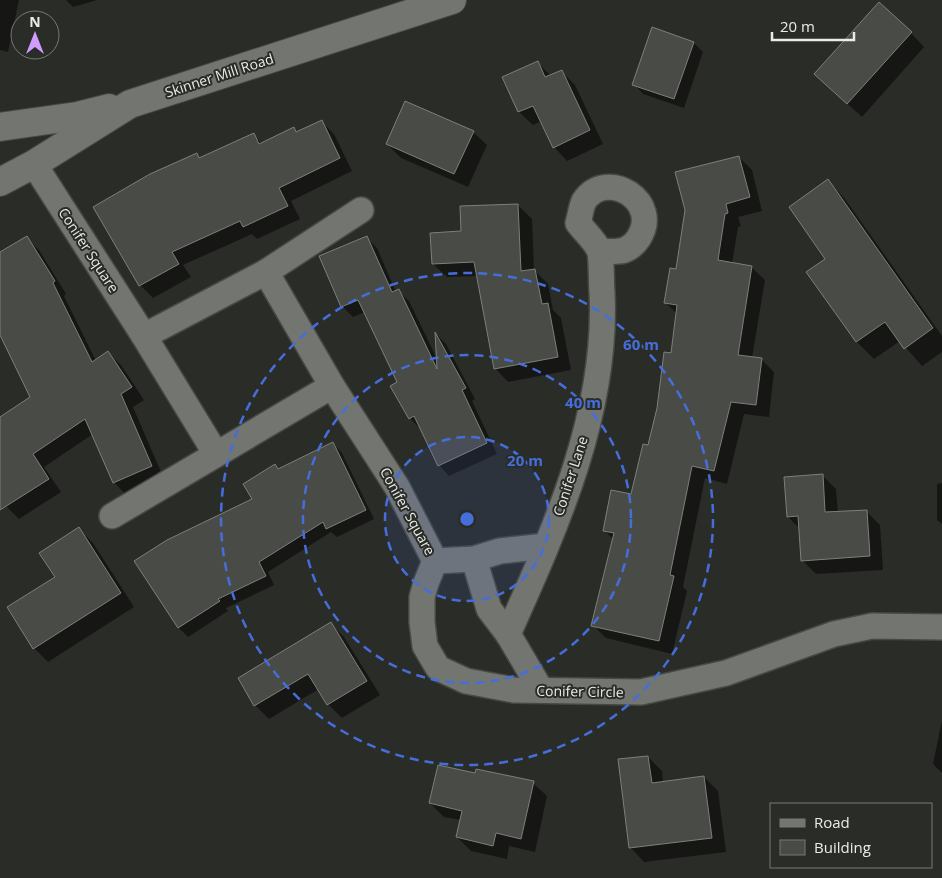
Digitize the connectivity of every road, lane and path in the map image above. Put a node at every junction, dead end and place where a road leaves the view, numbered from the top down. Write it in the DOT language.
graph roads {
  1 [pos="452,0"];
  2 [pos="130,104"];
  3 [pos="0,127"];
  4 [pos="34,164"];
  5 [pos="0,182"];
  6 [pos="361,210"];
  7 [pos="600,251"];
  8 [pos="266,272"];
  9 [pos="144,336"];
  10 [pos="332,386"];
  11 [pos="216,454"];
  12 [pos="112,516"];
  13 [pos="546,546"];
  14 [pos="474,559"];
  15 [pos="435,561"];
  16 [pos="942,627"];
  17 [pos="508,634"];
  18 [pos="541,690"];
  1 -- 2 [label="street, Skinner Mill Road"];
  2 -- 3 [label="street"];
  2 -- 4 [label="street, Skinner Mill Road"];
  4 -- 5 [label="street, Skinner Mill Road"];
  4 -- 9 [label="street, Conifer Square"];
  6 -- 8 [label="street"];
  7 -- 13 [label="street, Conifer Lane"];
  8 -- 9 [label="street"];
  8 -- 10 [label="street, Conifer Square"];
  9 -- 11 [label="street, Conifer Square"];
  10 -- 11 [label="street"];
  10 -- 15 [label="street, Conifer Square"];
  11 -- 12 [label="street"];
  13 -- 14 [label="street"];
  13 -- 17 [label="street, Conifer Lane"];
  14 -- 15 [label="street"];
  14 -- 17 [label="street"];
  15 -- 18 [label="street, Conifer Circle"];
  16 -- 18 [label="street, Conifer Circle"];
  17 -- 18 [label="street"];
}
